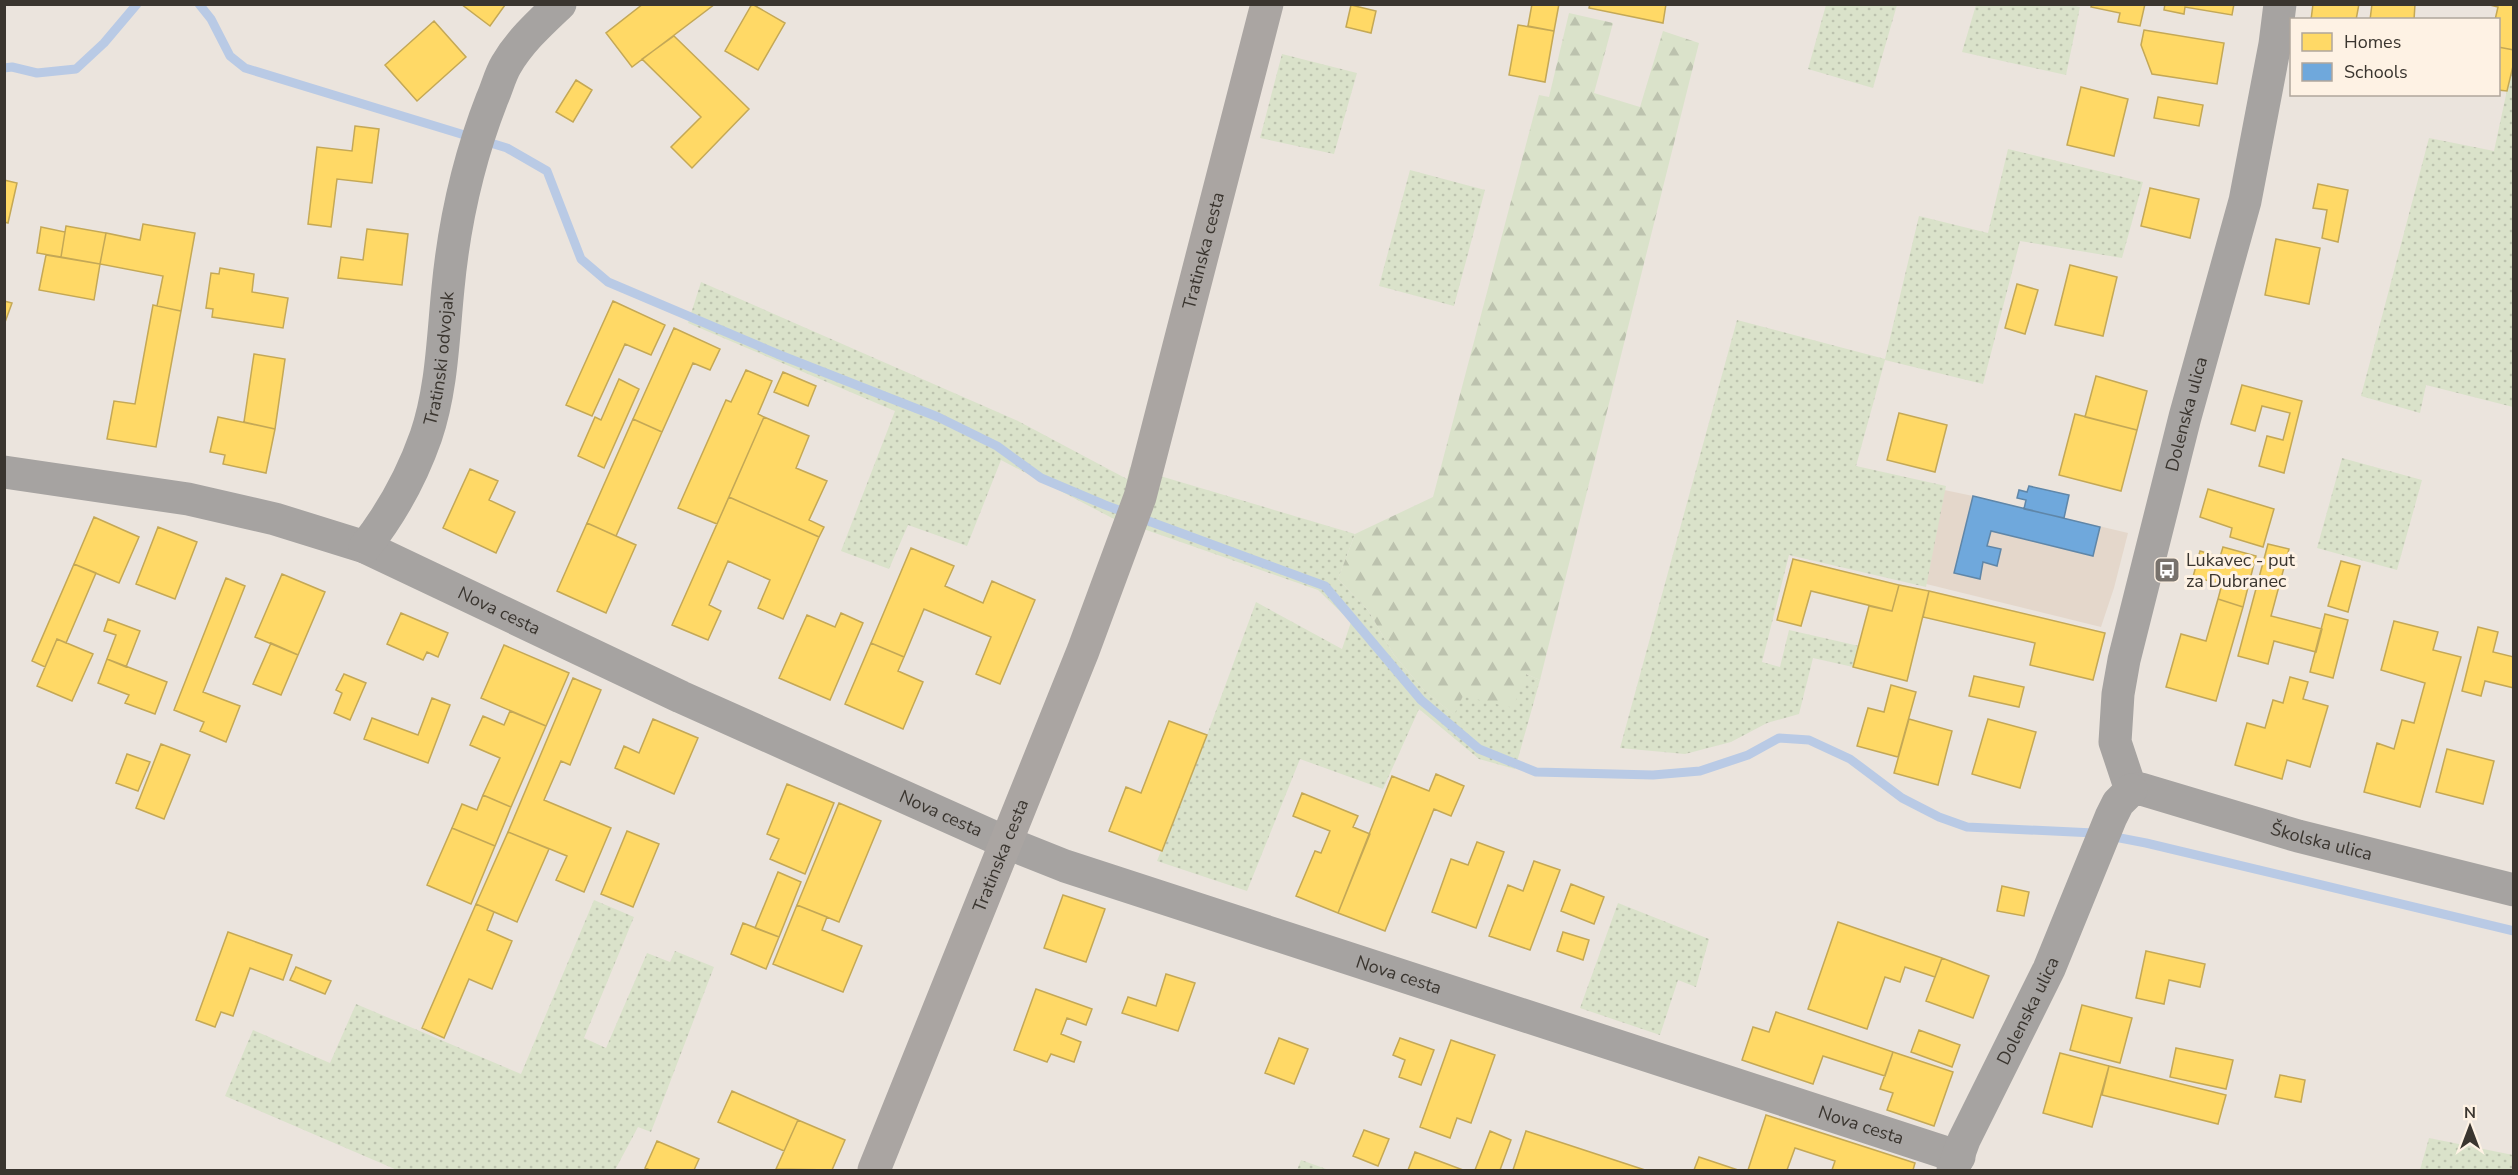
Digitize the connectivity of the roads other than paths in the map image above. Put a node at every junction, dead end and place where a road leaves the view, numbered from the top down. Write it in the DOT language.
graph roads {
  1 [pos="560,4"];
  2 [pos="1267,4"];
  3 [pos="2280,4"];
  4 [pos="4,472"];
  5 [pos="364,547"];
  6 [pos="2131,790"];
  7 [pos="1005,842"];
  8 [pos="2514,890"];
  9 [pos="1956,1164"];
  10 [pos="874,1170"];
  1 -- 5 [label="street, Tratinski odvojak"];
  2 -- 7 [label="main road, Tratinska cesta"];
  3 -- 6 [label="street, Dolenska ulica"];
  4 -- 5 [label="street, Nova cesta"];
  5 -- 7 [label="street, Nova cesta"];
  6 -- 8 [label="street, Školska ulica"];
  6 -- 9 [label="street, Dolenska ulica"];
  7 -- 9 [label="street, Nova cesta"];
  7 -- 10 [label="main road, Tratinska cesta"];
}
